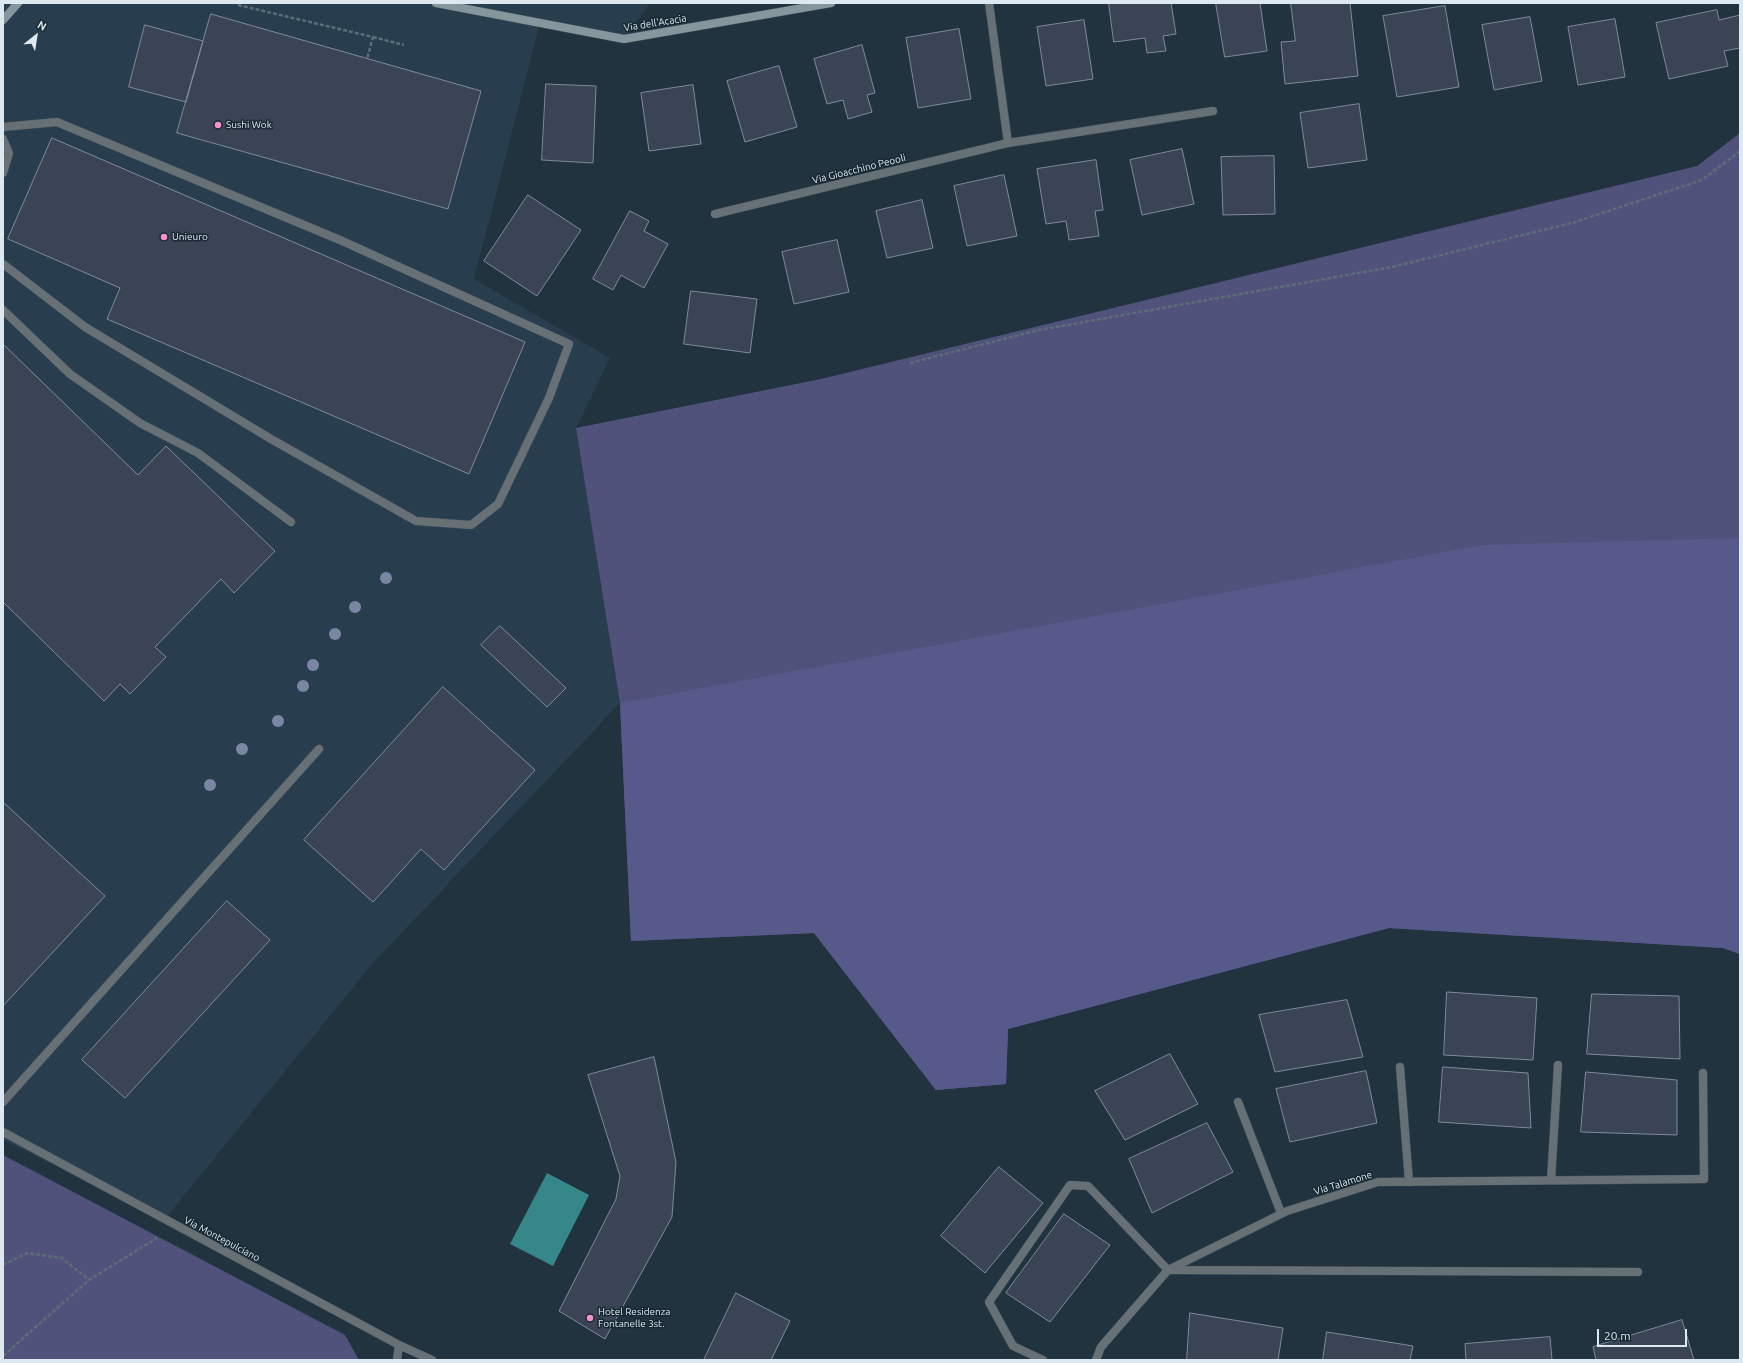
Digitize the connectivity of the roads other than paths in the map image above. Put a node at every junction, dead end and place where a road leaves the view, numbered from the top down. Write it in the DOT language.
graph roads {
  1 [pos="18,3"];
  2 [pos="436,3"];
  3 [pos="831,3"];
  4 [pos="989,3"];
  5 [pos="3,20"];
  6 [pos="1212,111"];
  7 [pos="3,127"];
  8 [pos="3,139"];
  9 [pos="1008,142"];
  10 [pos="3,173"];
  11 [pos="716,214"];
  12 [pos="3,264"];
  13 [pos="3,310"];
  14 [pos="291,522"];
  15 [pos="319,749"];
  16 [pos="1558,1065"];
  17 [pos="1400,1067"];
  18 [pos="1704,1073"];
  19 [pos="3,1102"];
  20 [pos="1238,1102"];
  21 [pos="3,1132"];
  22 [pos="1551,1180"];
  23 [pos="1409,1182"];
  24 [pos="1282,1214"];
  25 [pos="1168,1270"];
  26 [pos="1638,1272"];
  27 [pos="399,1345"];
  28 [pos="397,1360"];
  29 [pos="432,1360"];
  30 [pos="1043,1360"];
  31 [pos="1096,1360"];
  1 -- 5 [label="street"];
  2 -- 3 [label="street, Via dell'Acacia"];
  4 -- 9 [label="street"];
  6 -- 9 [label="street, Via Gioacchino Peooli"];
  7 -- 12 [label="street"];
  8 -- 10 [label="street"];
  9 -- 11 [label="street, Via Gioacchino Peooli"];
  13 -- 14 [label="street"];
  15 -- 19 [label="street"];
  16 -- 22 [label="street"];
  17 -- 23 [label="street"];
  18 -- 22 [label="street, Via Talamone"];
  20 -- 24 [label="street"];
  21 -- 27 [label="street, Via Montepulciano"];
  22 -- 23 [label="street, Via Talamone"];
  23 -- 24 [label="street, Via Talamone"];
  24 -- 25 [label="street, Via Talamone"];
  25 -- 26 [label="street"];
  25 -- 30 [label="street"];
  25 -- 31 [label="street, Via Talamone"];
  27 -- 28 [label="street"];
  27 -- 29 [label="street, Via Montepulciano"];
}
